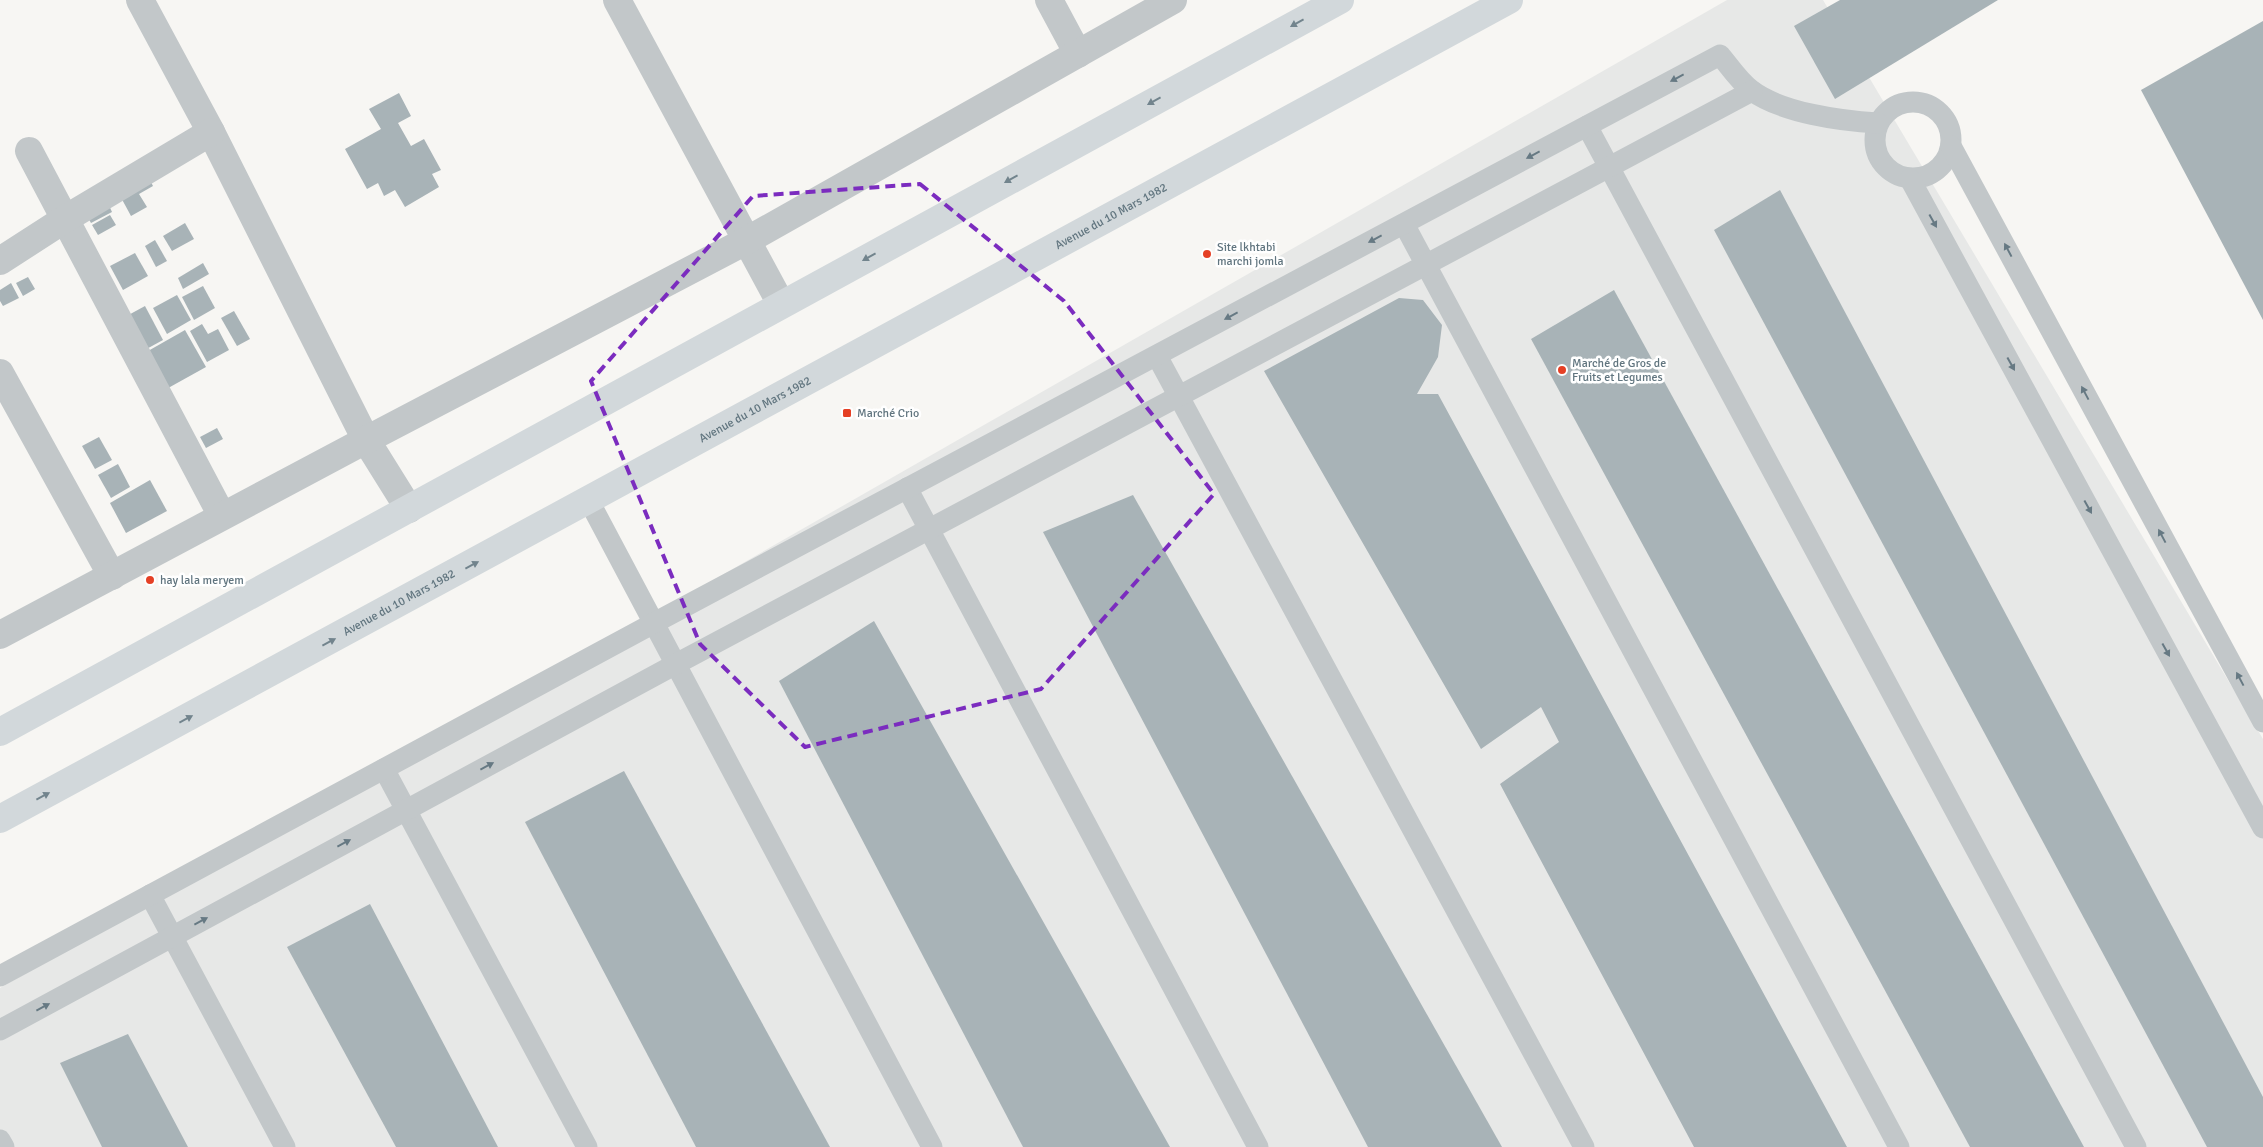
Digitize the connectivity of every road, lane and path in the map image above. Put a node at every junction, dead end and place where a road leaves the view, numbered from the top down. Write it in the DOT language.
graph roads {
  1 [pos="140,0"];
  2 [pos="617,0"];
  3 [pos="1049,0"];
  4 [pos="1173,0"];
  5 [pos="1340,0"];
  6 [pos="1509,0"];
  7 [pos="1078,54"];
  8 [pos="1752,91"];
  9 [pos="1878,123"];
  10 [pos="1587,126"];
  11 [pos="211,132"];
  12 [pos="1951,146"];
  13 [pos="29,151"];
  14 [pos="1609,168"];
  15 [pos="1910,179"];
  16 [pos="65,219"];
  17 [pos="1404,224"];
  18 [pos="746,242"];
  19 [pos="0,261"];
  20 [pos="1426,265"];
  21 [pos="781,304"];
  22 [pos="1156,356"];
  23 [pos="0,373"];
  24 [pos="1178,397"];
  25 [pos="366,440"];
  26 [pos="907,488"];
  27 [pos="589,501"];
  28 [pos="409,509"];
  29 [pos="222,516"];
  30 [pos="929,529"];
  31 [pos="112,576"];
  32 [pos="654,623"];
  33 [pos="0,636"];
  34 [pos="676,664"];
  35 [pos="2263,722"];
  36 [pos="0,732"];
  37 [pos="384,769"];
  38 [pos="406,810"];
  39 [pos="0,820"];
  40 [pos="2263,828"];
  41 [pos="150,895"];
  42 [pos="172,936"];
  43 [pos="0,976"];
  44 [pos="0,1030"];
  45 [pos="0,1140"];
  46 [pos="4,1147"];
  47 [pos="285,1147"];
  48 [pos="587,1147"];
  49 [pos="932,1147"];
  50 [pos="1258,1147"];
  51 [pos="1584,1147"];
  52 [pos="1900,1147"];
  53 [pos="2136,1147"];
  1 -- 11 [label="street"];
  2 -- 18 [label="street"];
  3 -- 7 [label="street"];
  4 -- 7 [label="street"];
  5 -- 21 [label="main road, one-way"];
  6 -- 27 [label="main road, Avenue du 10 Mars 1982"];
  7 -- 18 [label="street"];
  8 -- 9 [label="lane"];
  8 -- 10 [label="lane, one-way"];
  8 -- 14 [label="lane"];
  9 -- 12 [label="lane"];
  9 -- 15 [label="lane"];
  10 -- 14 [label="lane"];
  10 -- 17 [label="lane, one-way"];
  11 -- 16 [label="street"];
  11 -- 25 [label="street"];
  12 -- 15 [label="lane"];
  35 -- 12 [label="lane, one-way"];
  13 -- 16 [label="street"];
  14 -- 20 [label="lane"];
  14 -- 53 [label="lane"];
  15 -- 40 [label="lane, one-way"];
  16 -- 19 [label="street"];
  16 -- 29 [label="street"];
  17 -- 20 [label="lane"];
  17 -- 22 [label="lane, one-way"];
  18 -- 21 [label="street"];
  18 -- 25 [label="street"];
  20 -- 24 [label="lane"];
  20 -- 52 [label="lane"];
  21 -- 28 [label="main road"];
  22 -- 24 [label="lane"];
  22 -- 26 [label="lane"];
  23 -- 31 [label="street"];
  24 -- 30 [label="lane"];
  24 -- 51 [label="lane"];
  25 -- 28 [label="street"];
  25 -- 29 [label="street"];
  26 -- 30 [label="lane"];
  26 -- 32 [label="lane"];
  27 -- 32 [label="lane"];
  39 -- 27 [label="main road, Avenue du 10 Mars 1982, one-way"];
  28 -- 36 [label="main road"];
  29 -- 31 [label="street"];
  30 -- 34 [label="lane"];
  30 -- 50 [label="lane"];
  31 -- 33 [label="street"];
  32 -- 34 [label="lane"];
  32 -- 37 [label="lane"];
  38 -- 34 [label="lane, one-way"];
  34 -- 49 [label="lane"];
  37 -- 38 [label="lane"];
  37 -- 41 [label="lane"];
  42 -- 38 [label="lane, one-way"];
  38 -- 48 [label="lane"];
  41 -- 42 [label="lane"];
  41 -- 43 [label="lane"];
  44 -- 42 [label="lane, one-way"];
  42 -- 47 [label="lane"];
  45 -- 46 [label="lane"];
}
